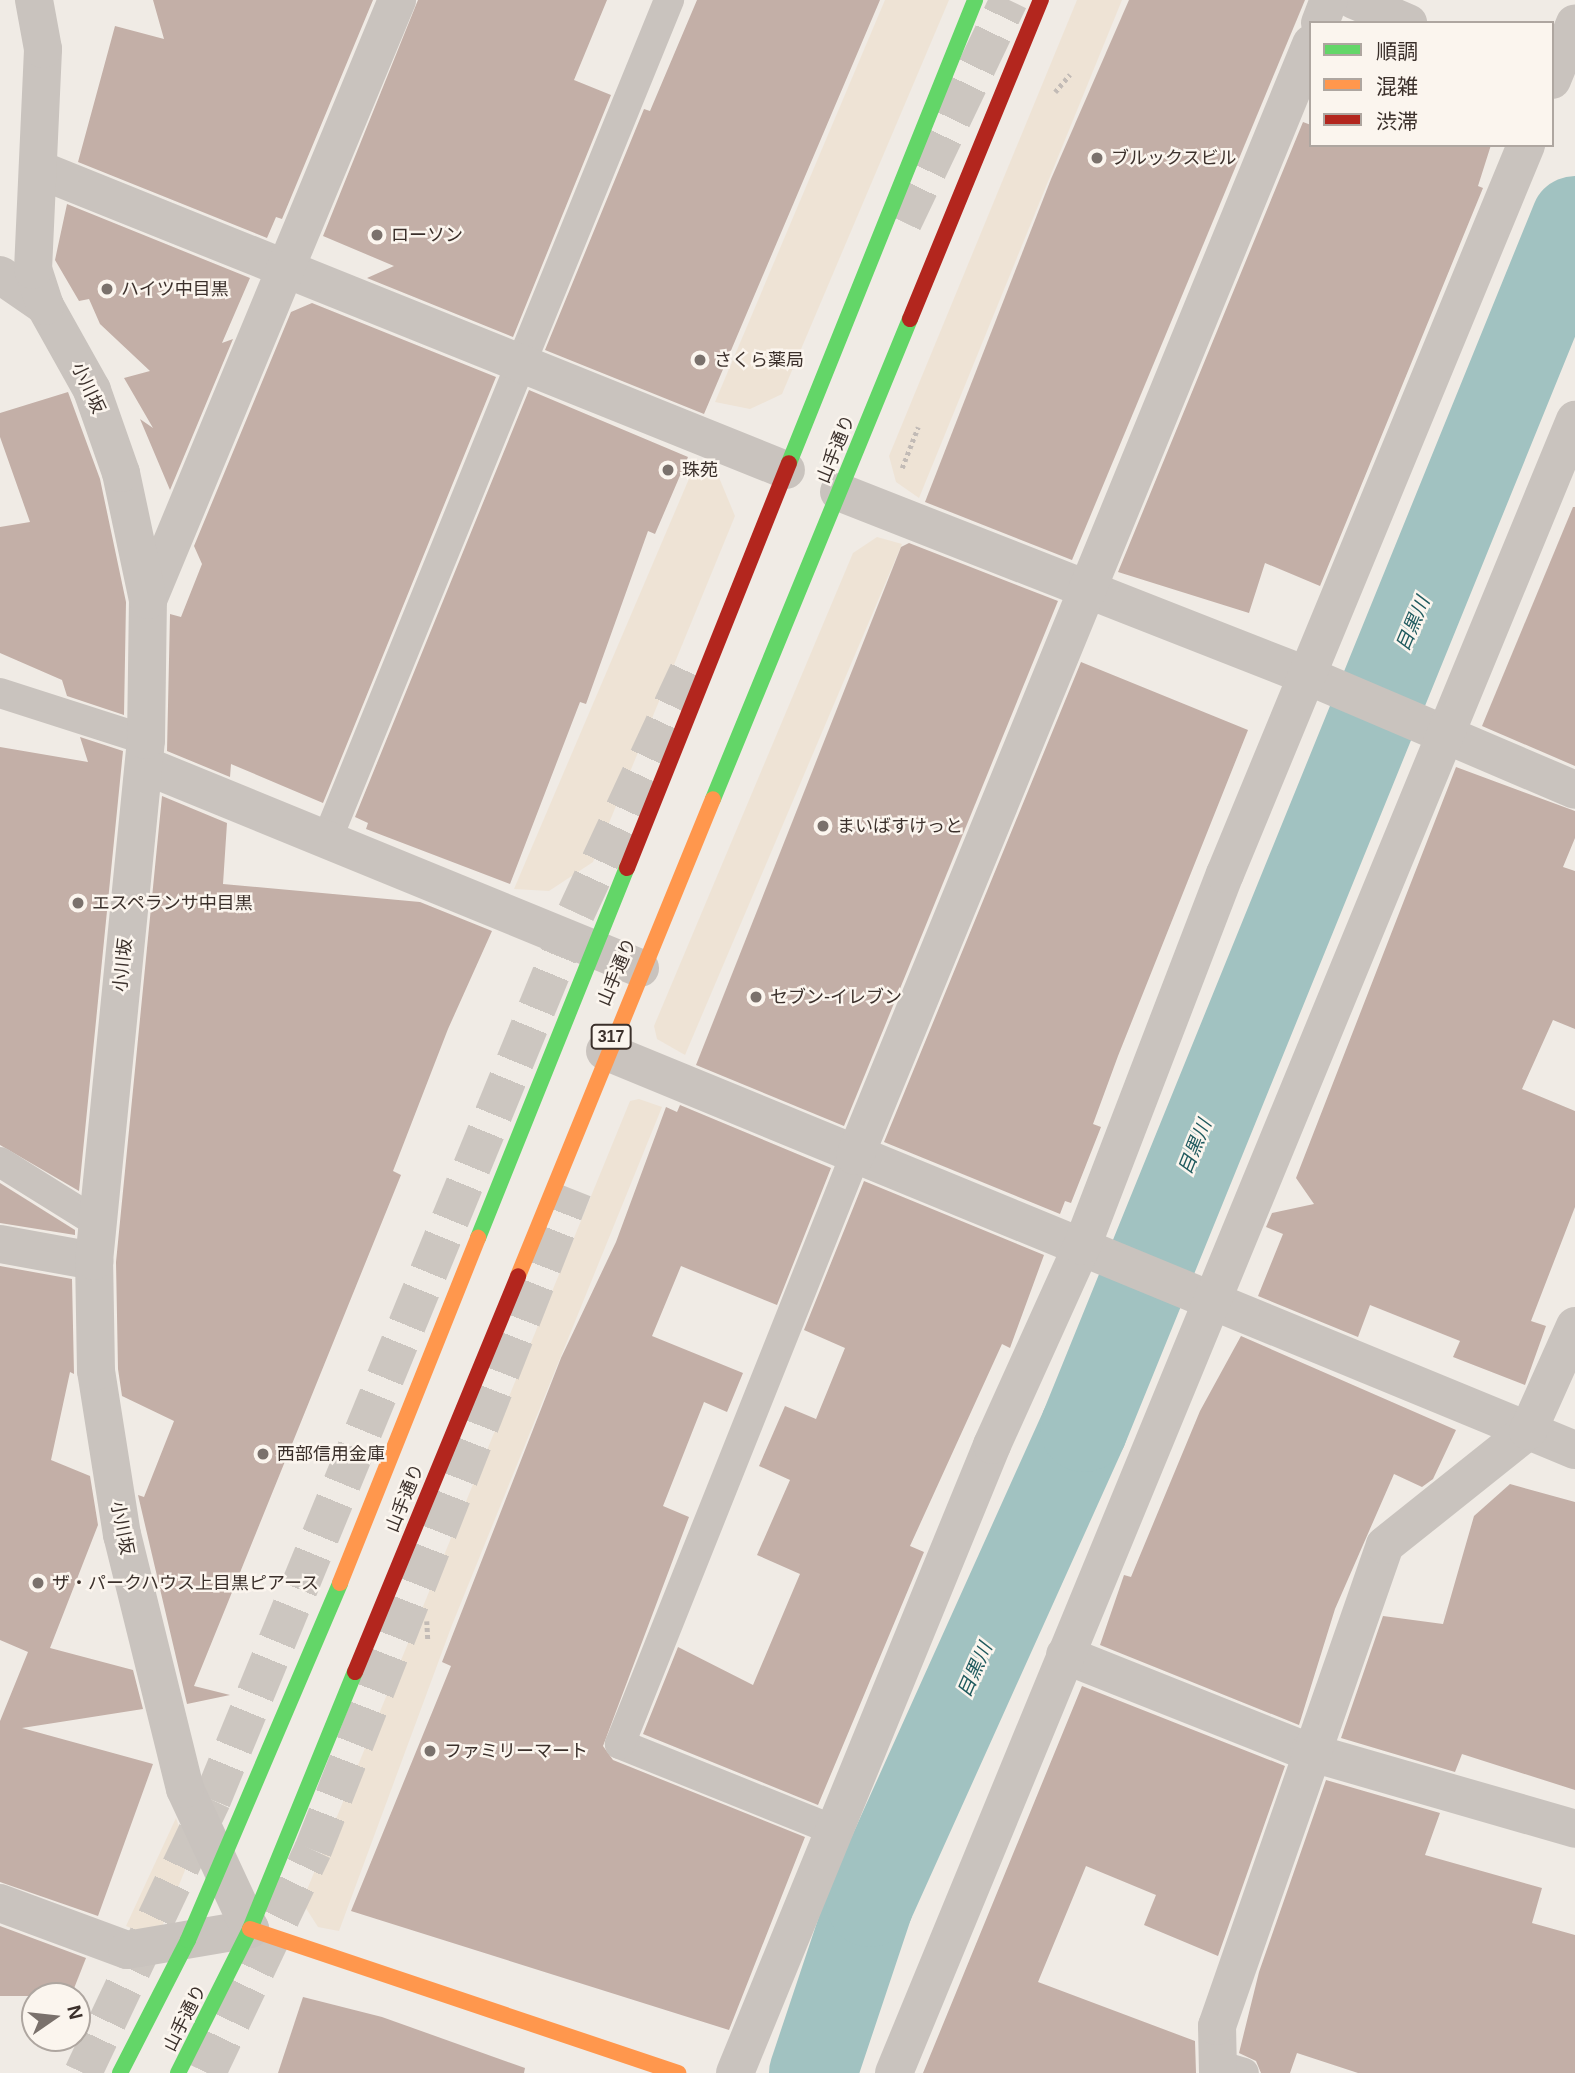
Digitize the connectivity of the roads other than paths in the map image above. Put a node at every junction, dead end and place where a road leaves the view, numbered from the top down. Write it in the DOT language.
graph roads {
  1 [pos="34,0"];
  2 [pos="397,0"];
  3 [pos="669,0"];
  4 [pos="975,0"];
  5 [pos="1041,0"];
  6 [pos="1329,0"];
  7 [pos="1354,0"];
  8 [pos="1321,21"];
  9 [pos="1403,21"];
  10 [pos="1575,23"];
  11 [pos="1309,49"];
  12 [pos="1562,87"];
  13 [pos="1525,147"];
  14 [pos="40,170"];
  15 [pos="289,265"];
  16 [pos="0,275"];
  17 [pos="45,306"];
  18 [pos="520,362"];
  19 [pos="1575,420"];
  20 [pos="786,470"];
  21 [pos="839,492"];
  22 [pos="1088,587"];
  23 [pos="148,600"];
  24 [pos="1316,680"];
  25 [pos="0,694"];
  26 [pos="1438,732"];
  27 [pos="145,753"];
  28 [pos="1575,790"];
  29 [pos="328,837"];
  30 [pos="590,948"];
  31 [pos="640,968"];
  32 [pos="605,1051"];
  33 [pos="855,1156"];
  34 [pos="0,1163"];
  35 [pos="96,1222"];
  36 [pos="0,1244"];
  37 [pos="1091,1249"];
  38 [pos="94,1261"];
  39 [pos="1204,1294"];
  40 [pos="1575,1326"];
  41 [pos="1528,1431"];
  42 [pos="1575,1450"];
  43 [pos="1065,1655"];
  44 [pos="1309,1752"];
  45 [pos="1575,1829"];
  46 [pos="836,1831"];
  47 [pos="220,1867"];
  48 [pos="0,1903"];
  49 [pos="250,1929"];
  50 [pos="188,1940"];
  51 [pos="1227,2070"];
  52 [pos="120,2073"];
  53 [pos="178,2073"];
  54 [pos="678,2073"];
  55 [pos="735,2073"];
  56 [pos="894,2073"];
  1 -- 14 [label="street, 小川坂"];
  2 -- 15 [label="street"];
  3 -- 18 [label="lane"];
  4 -- 20 [label="main road, 山手通り"];
  5 -- 21 [label="main road, 山手通り / 317"];
  6 -- 8 [label="street"];
  7 -- 9 [label="street"];
  10 -- 12 [label="street"];
  11 -- 22 [label="street"];
  13 -- 24 [label="street"];
  14 -- 15 [label="street"];
  14 -- 17 [label="street, 小川坂"];
  15 -- 18 [label="street"];
  15 -- 23 [label="street"];
  16 -- 17 [label="street"];
  17 -- 23 [label="street, 小川坂"];
  18 -- 20 [label="street"];
  18 -- 29 [label="lane"];
  19 -- 26 [label="street"];
  20 -- 30 [label="main road, 山手通り"];
  21 -- 22 [label="street"];
  21 -- 31 [label="main road, 山手通り / 317"];
  22 -- 24 [label="street"];
  22 -- 33 [label="street"];
  23 -- 27 [label="street, 小川坂"];
  24 -- 26 [label="street"];
  24 -- 37 [label="street"];
  25 -- 27 [label="lane"];
  26 -- 28 [label="street"];
  26 -- 39 [label="street"];
  27 -- 29 [label="street"];
  27 -- 35 [label="street, 小川坂"];
  29 -- 30 [label="street"];
  30 -- 31 [label="street"];
  30 -- 47 [label="main road, 山手通り"];
  31 -- 32 [label="main road, 山手通り / 317"];
  32 -- 33 [label="street"];
  32 -- 49 [label="main road, 山手通り / 317"];
  33 -- 37 [label="street"];
  33 -- 46 [label="lane"];
  34 -- 35 [label="lane"];
  35 -- 38 [label="street, 小川坂"];
  36 -- 38 [label="street"];
  37 -- 39 [label="street"];
  37 -- 46 [label="street"];
  38 -- 47 [label="street, 小川坂"];
  39 -- 41 [label="street"];
  39 -- 43 [label="street"];
  40 -- 41 [label="street"];
  41 -- 42 [label="street"];
  41 -- 44 [label="street"];
  43 -- 44 [label="street"];
  43 -- 56 [label="street"];
  44 -- 45 [label="street"];
  44 -- 51 [label="street"];
  46 -- 55 [label="street"];
  47 -- 49 [label="street, 小川坂"];
  47 -- 50 [label="main road, 山手通り"];
  48 -- 50 [label="street"];
  49 -- 50 [label="street"];
  49 -- 53 [label="main road, 山手通り / 317"];
  49 -- 54 [label="main road"];
  50 -- 52 [label="main road, 山手通り"];
}
